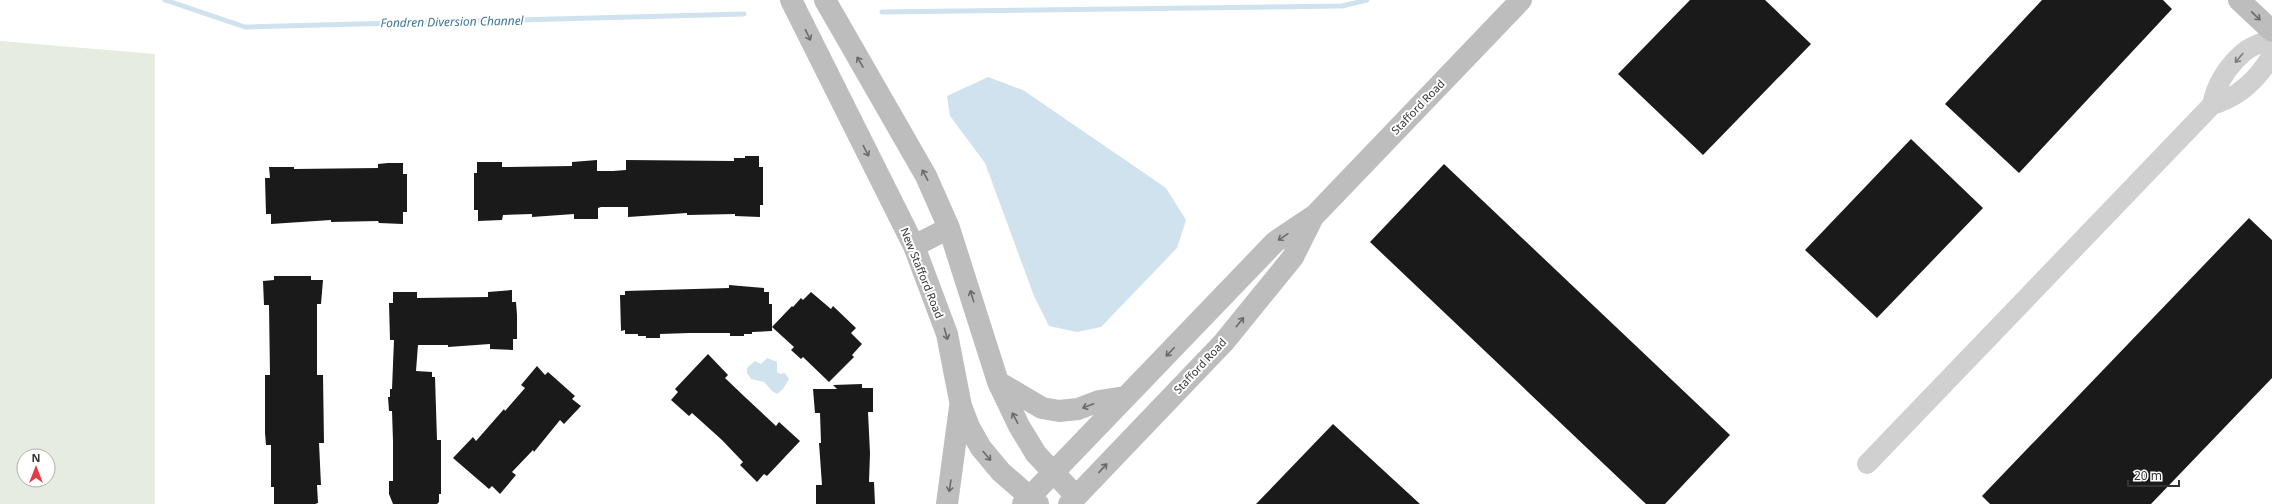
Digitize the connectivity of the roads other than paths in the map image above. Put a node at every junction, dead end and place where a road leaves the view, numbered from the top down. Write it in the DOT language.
graph roads {
  1 [pos="791,0"];
  2 [pos="825,0"];
  3 [pos="1521,0"];
  4 [pos="2239,0"];
  5 [pos="2272,31"];
  6 [pos="2272,39"];
  7 [pos="2272,55"];
  8 [pos="2212,105"];
  9 [pos="1315,215"];
  10 [pos="949,228"];
  11 [pos="914,246"];
  12 [pos="998,382"];
  13 [pos="1125,397"];
  14 [pos="961,406"];
  15 [pos="1867,464"];
  16 [pos="1054,472"];
  17 [pos="1072,500"];
  18 [pos="1030,502"];
  19 [pos="947,504"];
  1 -- 11 [label="main road, New Stafford Road, one-way"];
  10 -- 2 [label="main road, one-way"];
  3 -- 9 [label="main road, Stafford Road"];
  4 -- 5 [label="main road, one-way"];
  6 -- 8 [label="street, one-way"];
  7 -- 8 [label="street"];
  8 -- 15 [label="street"];
  9 -- 13 [label="main road, Stafford Road, one-way"];
  17 -- 9 [label="main road, Stafford Road, one-way"];
  10 -- 11 [label="main road"];
  12 -- 10 [label="main road, one-way"];
  11 -- 14 [label="main road, New Stafford Road, one-way"];
  13 -- 12 [label="main road, one-way"];
  16 -- 12 [label="main road, one-way"];
  13 -- 16 [label="main road, Stafford Road"];
  14 -- 18 [label="main road, New Stafford Road, one-way"];
  14 -- 19 [label="main road, one-way"];
  16 -- 17 [label="main road"];
  16 -- 18 [label="main road, Stafford Road"];
}
